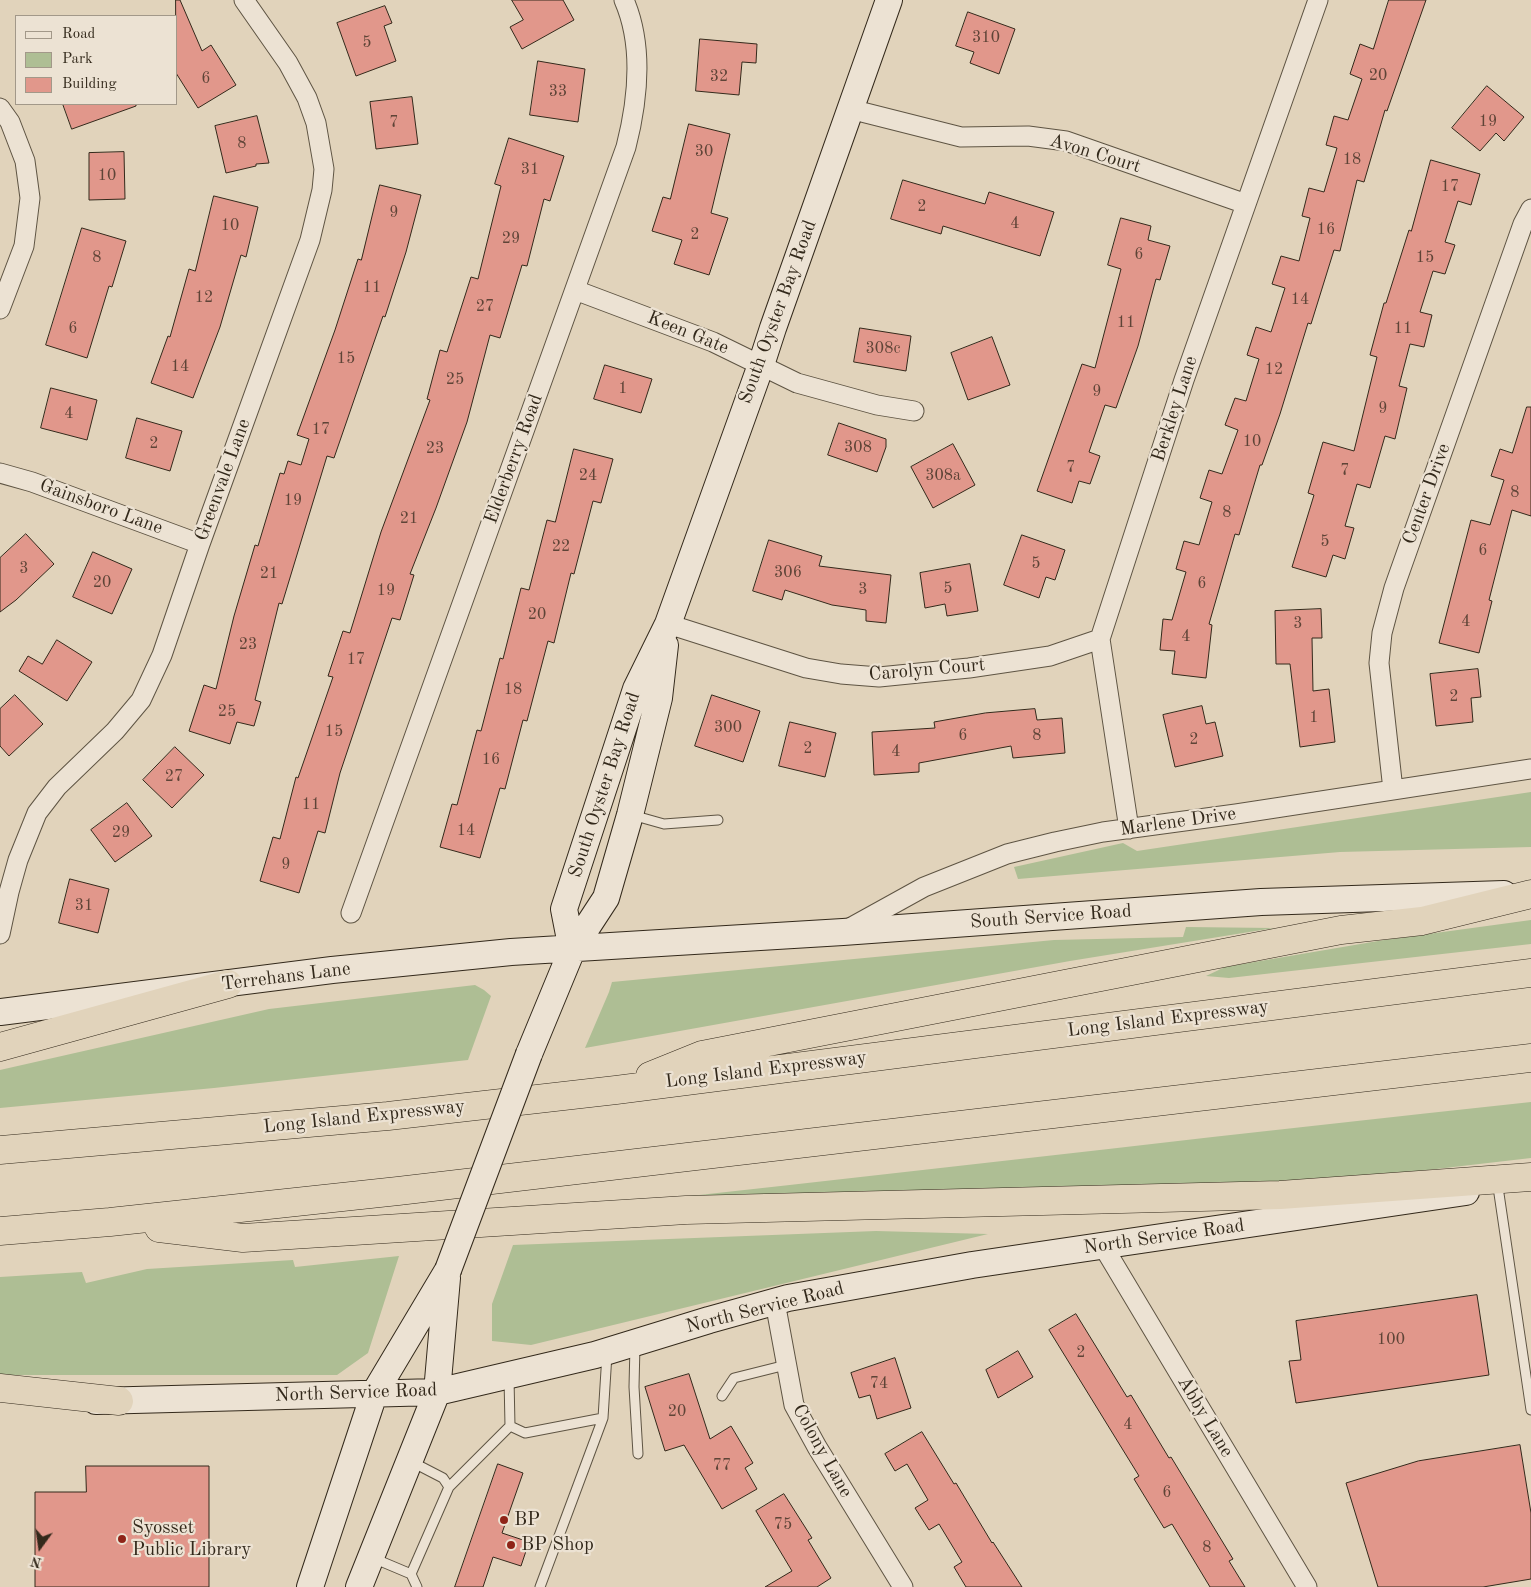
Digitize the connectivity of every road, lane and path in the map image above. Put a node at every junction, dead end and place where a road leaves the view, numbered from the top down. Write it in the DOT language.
graph roads {
  1 [pos="244,0"];
  2 [pos="624,0"];
  3 [pos="889,0"];
  4 [pos="1318,0"];
  5 [pos="0,108"];
  6 [pos="850,109"];
  7 [pos="1246,204"];
  8 [pos="1531,209"];
  9 [pos="575,290"];
  10 [pos="0,309"];
  11 [pos="761,365"];
  12 [pos="914,411"];
  13 [pos="0,473"];
  14 [pos="200,544"];
  15 [pos="668,624"];
  16 [pos="1100,639"];
  17 [pos="1531,769"];
  18 [pos="1393,790"];
  19 [pos="630,815"];
  20 [pos="718,820"];
  21 [pos="1128,829"];
  22 [pos="1531,894"];
  23 [pos="351,912"];
  24 [pos="843,932"];
  25 [pos="0,934"];
  26 [pos="572,950"];
  27 [pos="1531,973"];
  28 [pos="228,984"];
  29 [pos="0,1012"];
  30 [pos="0,1047"];
  31 [pos="1531,1058"];
  32 [pos="616,1090"];
  33 [pos="0,1150"];
  34 [pos="1531,1177"];
  35 [pos="1531,1182"];
  36 [pos="1498,1187"];
  37 [pos="110,1222"];
  38 [pos="0,1231"];
  39 [pos="1103,1246"];
  40 [pos="448,1270"];
  41 [pos="774,1302"];
  42 [pos="636,1342"];
  43 [pos="607,1351"];
  44 [pos="786,1365"];
  45 [pos="509,1375"];
  46 [pos="0,1388"];
  47 [pos="437,1392"];
  48 [pos="374,1394"];
  49 [pos="722,1396"];
  50 [pos="0,1401"];
  51 [pos="119,1402"];
  52 [pos="1531,1410"];
  53 [pos="603,1418"];
  54 [pos="510,1426"];
  55 [pos="638,1454"];
  56 [pos="410,1461"];
  57 [pos="449,1487"];
  58 [pos="371,1557"];
  59 [pos="411,1574"];
  60 [pos="310,1587"];
  61 [pos="359,1587"];
  62 [pos="417,1587"];
  63 [pos="540,1587"];
  64 [pos="904,1587"];
  65 [pos="1307,1587"];
  1 -- 14 [label="street, Greenvale Lane"];
  2 -- 9 [label="street, Elderberry Road"];
  3 -- 6 [label="main road, South Oyster Bay Road"];
  4 -- 7 [label="street, Berkley Lane"];
  5 -- 10 [label="street"];
  6 -- 7 [label="street, Avon Court"];
  6 -- 11 [label="main road, South Oyster Bay Road"];
  7 -- 16 [label="street, Berkley Lane"];
  8 -- 18 [label="street, Center Drive"];
  9 -- 11 [label="street, Keen Gate"];
  9 -- 23 [label="street, Elderberry Road"];
  11 -- 12 [label="street, Keen Gate"];
  11 -- 15 [label="main road, South Oyster Bay Road"];
  13 -- 14 [label="street, Gainsboro Lane"];
  14 -- 25 [label="street, Greenvale Lane"];
  15 -- 16 [label="street, Carolyn Court"];
  15 -- 19 [label="main road, South Oyster Bay Road"];
  15 -- 26 [label="main road, South Oyster Bay Road"];
  16 -- 21 [label="street, Berkley Lane"];
  17 -- 18 [label="street, Marlene Drive"];
  18 -- 21 [label="street, Marlene Drive"];
  19 -- 20 [label="lane"];
  19 -- 26 [label="main road, South Oyster Bay Road"];
  21 -- 24 [label="street, Marlene Drive"];
  22 -- 24 [label="main road, South Service Road"];
  22 -- 32 [label="highway"];
  24 -- 26 [label="main road, South Service Road"];
  26 -- 28 [label="main road, Terrehans Lane"];
  26 -- 40 [label="main road, South Oyster Bay Road, bridge"];
  27 -- 32 [label="highway, Long Island Expressway"];
  28 -- 29 [label="main road, Terrehans Lane"];
  28 -- 30 [label="highway"];
  31 -- 37 [label="highway"];
  32 -- 33 [label="highway, Long Island Expressway"];
  34 -- 37 [label="highway"];
  35 -- 36 [label="main road, North Service Road"];
  36 -- 39 [label="main road, North Service Road"];
  36 -- 52 [label="lane"];
  37 -- 38 [label="highway"];
  39 -- 41 [label="main road, North Service Road"];
  39 -- 65 [label="street, Abby Lane"];
  40 -- 47 [label="main road, South Oyster Bay Road"];
  40 -- 48 [label="main road, South Oyster Bay Road"];
  41 -- 42 [label="main road, North Service Road"];
  41 -- 44 [label="street, Colony Lane"];
  42 -- 43 [label="main road, North Service Road"];
  42 -- 55 [label="lane"];
  43 -- 45 [label="main road, North Service Road"];
  43 -- 53 [label="lane"];
  44 -- 49 [label="lane"];
  44 -- 64 [label="street, Colony Lane"];
  45 -- 47 [label="main road, North Service Road"];
  45 -- 54 [label="lane"];
  46 -- 51 [label="highway"];
  47 -- 48 [label="main road, North Service Road"];
  47 -- 56 [label="main road, South Oyster Bay Road"];
  48 -- 51 [label="main road, North Service Road"];
  48 -- 60 [label="main road, South Oyster Bay Road"];
  50 -- 51 [label="main road, North Service Road"];
  53 -- 54 [label="lane"];
  53 -- 63 [label="lane"];
  54 -- 57 [label="lane"];
  56 -- 57 [label="lane"];
  56 -- 58 [label="main road, South Oyster Bay Road"];
  57 -- 59 [label="lane"];
  58 -- 59 [label="lane"];
  58 -- 61 [label="main road, South Oyster Bay Road"];
  59 -- 62 [label="lane"];
}
